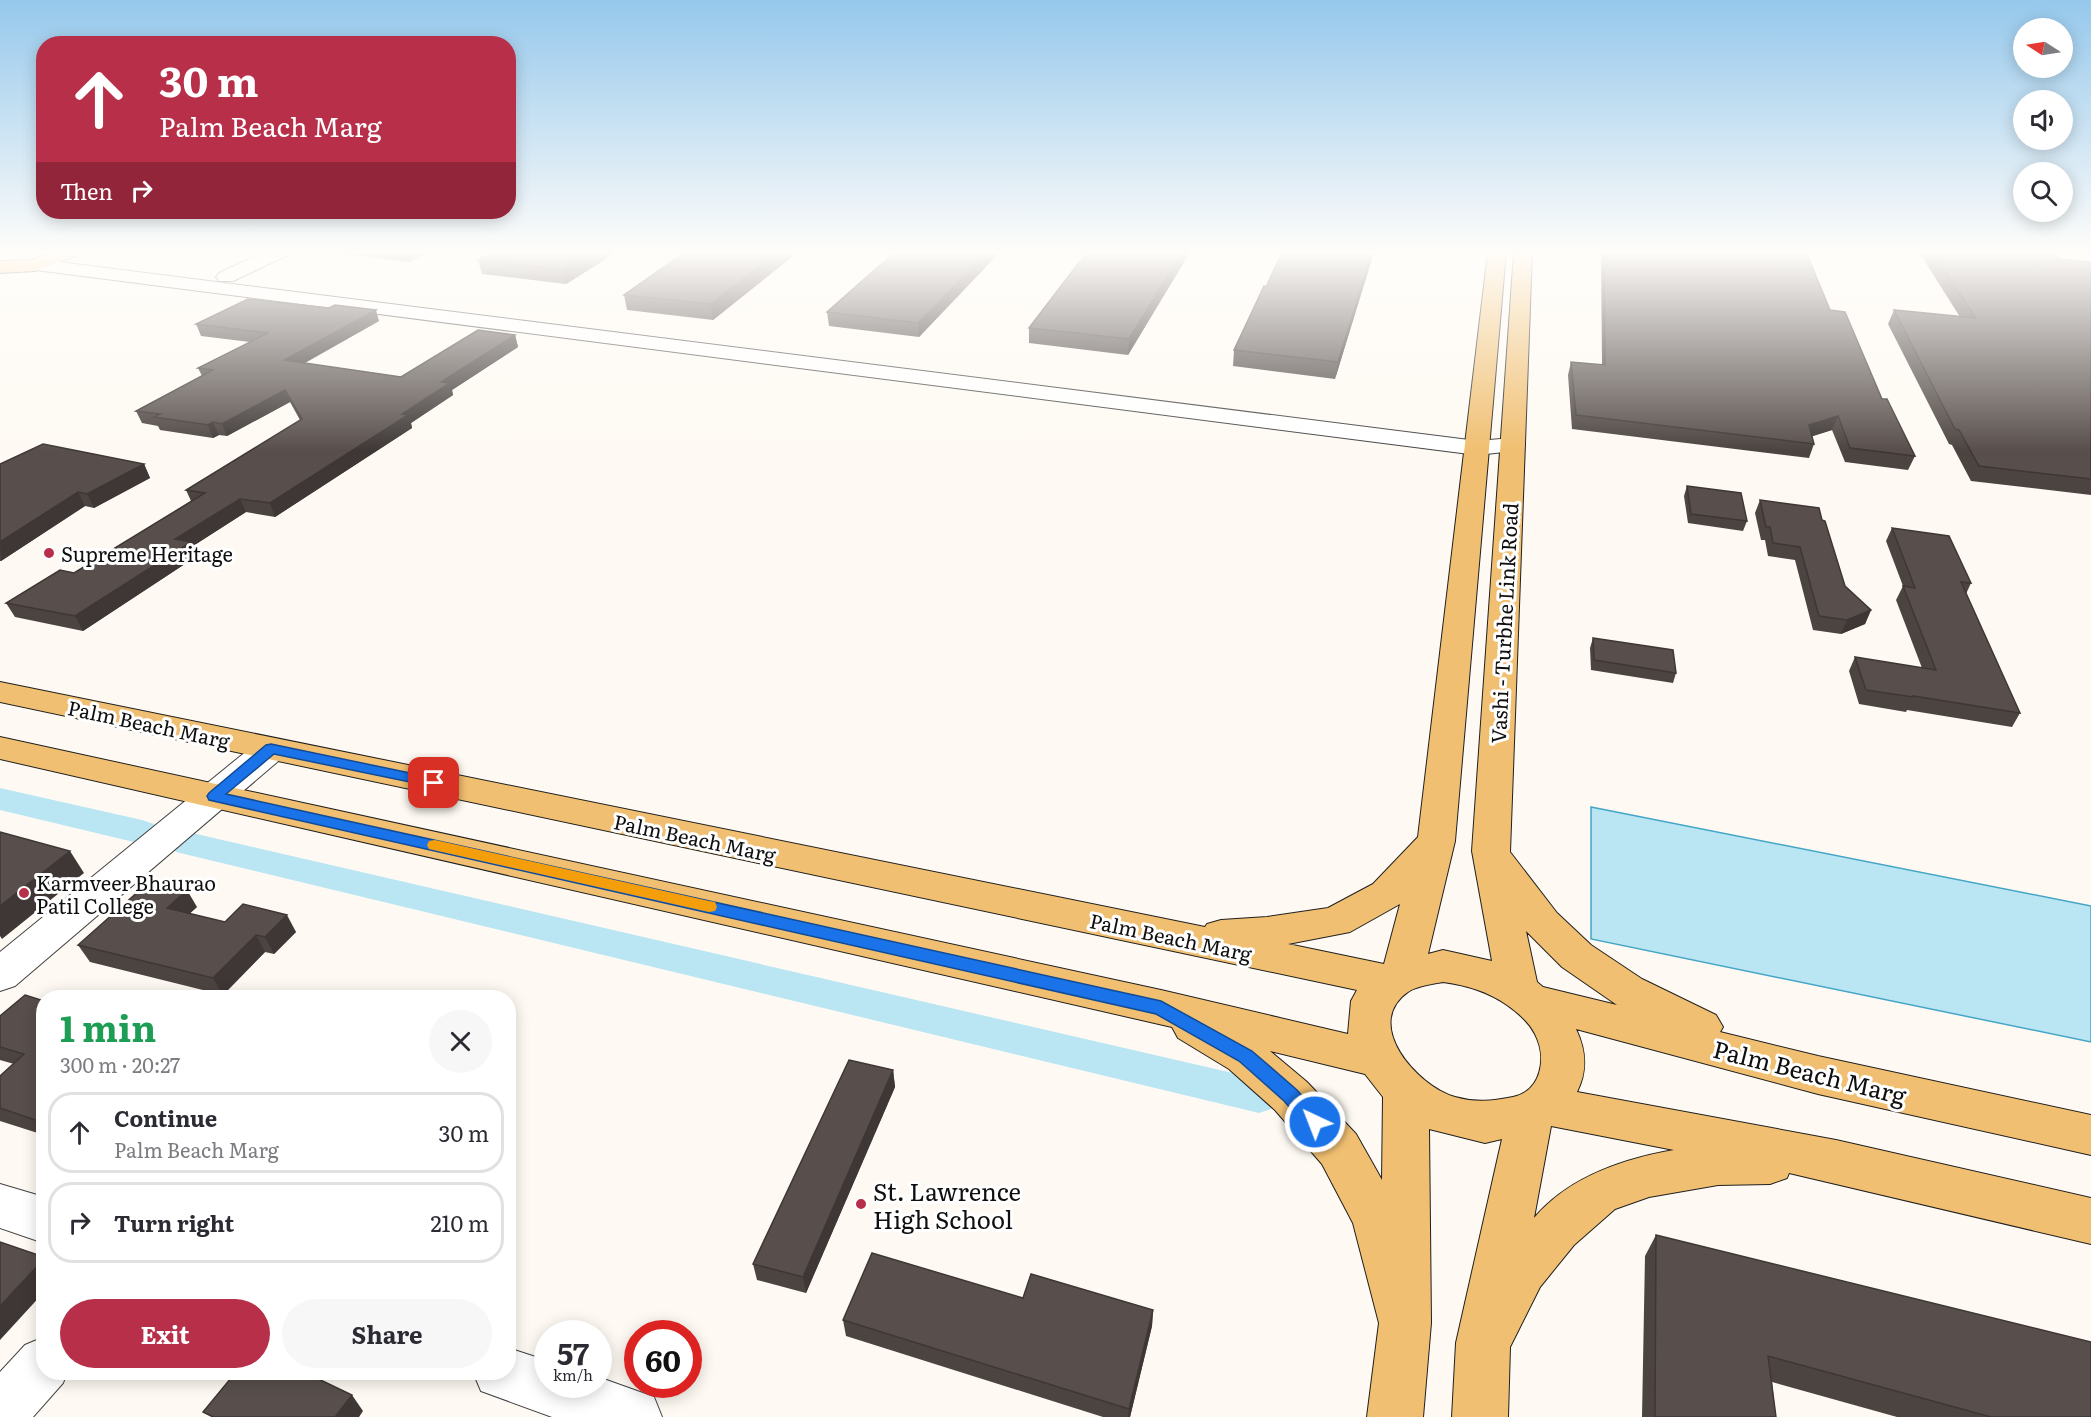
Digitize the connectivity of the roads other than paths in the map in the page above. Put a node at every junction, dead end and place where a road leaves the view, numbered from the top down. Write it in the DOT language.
graph roads {
  1 [pos="470,318"];
  2 [pos="540,318"];
  3 [pos="1490,318"];
  4 [pos="1520,318"];
  5 [pos="1477,441"];
  6 [pos="1513,446"];
  7 [pos="0,692"];
  8 [pos="0,748"];
  9 [pos="271,748"];
  10 [pos="214,796"];
  11 [pos="1436,841"];
  12 [pos="1491,851"];
  13 [pos="1180,938"];
  14 [pos="0,975"];
  15 [pos="1396,978"];
  16 [pos="1524,995"];
  17 [pos="1161,1008"];
  18 [pos="1392,1075"];
  19 [pos="1818,1075"];
  20 [pos="1537,1108"];
  21 [pos="2091,1135"];
  22 [pos="1836,1161"];
  23 [pos="0,1206"];
  24 [pos="36,1217"];
  25 [pos="2091,1221"];
  26 [pos="1405,1323"];
  27 [pos="1483,1343"];
  28 [pos="36,1373"];
  29 [pos="516,1377"];
  30 [pos="0,1413"];
  31 [pos="634,1417"];
  32 [pos="1395,1417"];
  33 [pos="1480,1417"];
  1 -- 5 [label="street"];
  2 -- 5 [label="street"];
  3 -- 5 [label="main road, Vashi - Turbhe Link Road"];
  4 -- 6 [label="main road, Vashi - Turbhe Link Road"];
  5 -- 6 [label="street"];
  5 -- 11 [label="main road, Vashi - Turbhe Link Road"];
  6 -- 12 [label="main road, Vashi - Turbhe Link Road"];
  7 -- 9 [label="main road, Palm Beach Marg"];
  8 -- 10 [label="main road"];
  9 -- 10 [label="street"];
  9 -- 13 [label="main road, Palm Beach Marg"];
  10 -- 14 [label="street"];
  10 -- 17 [label="main road"];
  11 -- 13 [label="main road"];
  11 -- 15 [label="main road, Vashi - Turbhe Link Road"];
  12 -- 16 [label="main road, Vashi - Turbhe Link Road"];
  12 -- 19 [label="main road"];
  13 -- 15 [label="main road, Palm Beach Marg"];
  15 -- 16 [label="main road"];
  15 -- 18 [label="main road"];
  16 -- 19 [label="main road, Palm Beach Marg"];
  16 -- 20 [label="main road"];
  17 -- 18 [label="main road"];
  17 -- 26 [label="main road"];
  18 -- 20 [label="main road"];
  18 -- 26 [label="main road"];
  19 -- 21 [label="main road, Palm Beach Marg"];
  20 -- 22 [label="main road"];
  20 -- 27 [label="main road"];
  22 -- 25 [label="main road"];
  22 -- 27 [label="main road"];
  23 -- 24 [label="street"];
  26 -- 32 [label="main road"];
  27 -- 33 [label="main road"];
  28 -- 30 [label="street"];
  29 -- 31 [label="street"];
}
